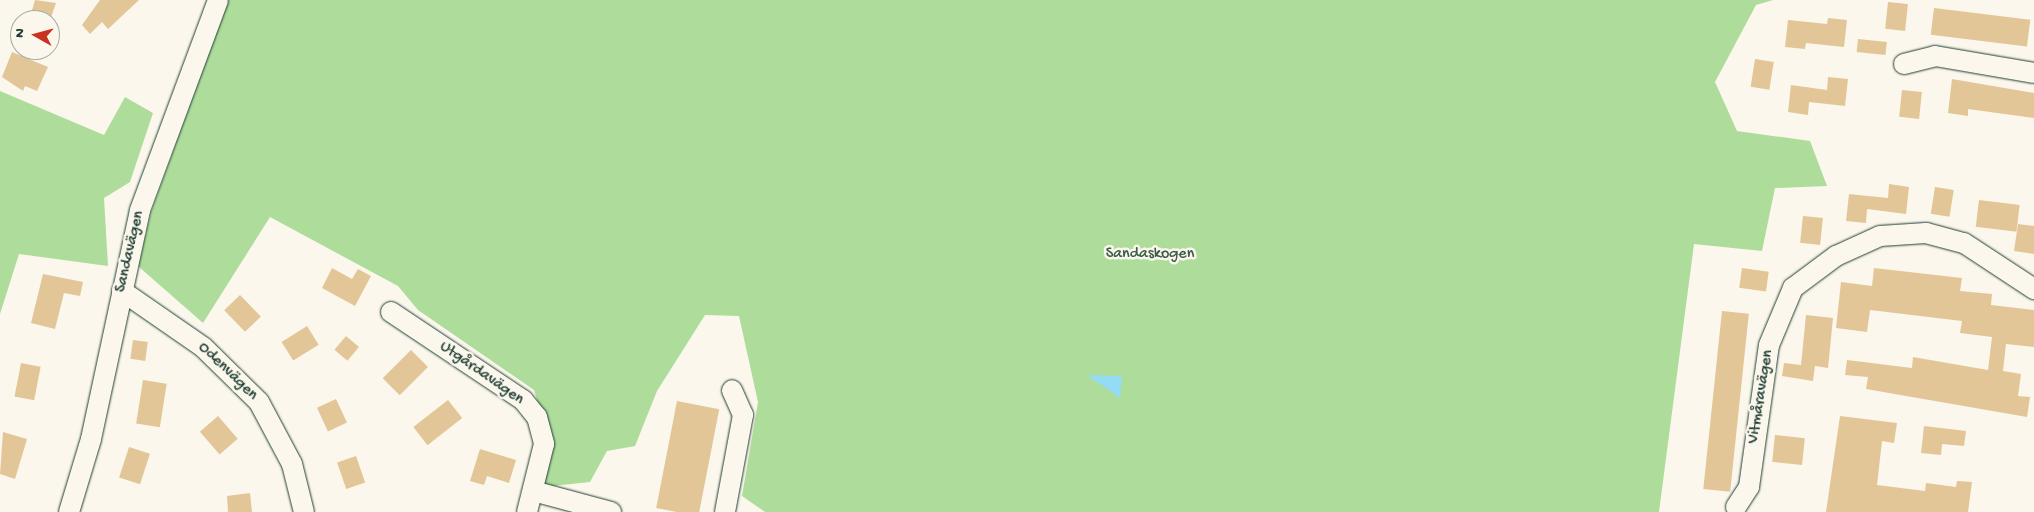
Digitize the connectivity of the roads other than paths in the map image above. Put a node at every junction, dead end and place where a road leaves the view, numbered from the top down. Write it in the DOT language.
graph roads {
  1 [pos="218,0"];
  2 [pos="1904,64"];
  3 [pos="2034,73"];
  4 [pos="2034,288"];
  5 [pos="122,291"];
  6 [pos="391,312"];
  7 [pos="732,390"];
  8 [pos="533,491"];
  9 [pos="1736,507"];
  10 [pos="69,512"];
  11 [pos="304,512"];
  12 [pos="527,512"];
  13 [pos="612,512"];
  14 [pos="725,512"];
  1 -- 5 [label="street, Sandavägen"];
  2 -- 3 [label="street"];
  4 -- 9 [label="street, Vitmåravägen"];
  5 -- 10 [label="street, Sandavägen"];
  5 -- 11 [label="street, Odenvägen"];
  6 -- 8 [label="street, Utgårdavägen"];
  7 -- 14 [label="street"];
  8 -- 12 [label="street, Utgårdavägen"];
  8 -- 13 [label="street"];
}
